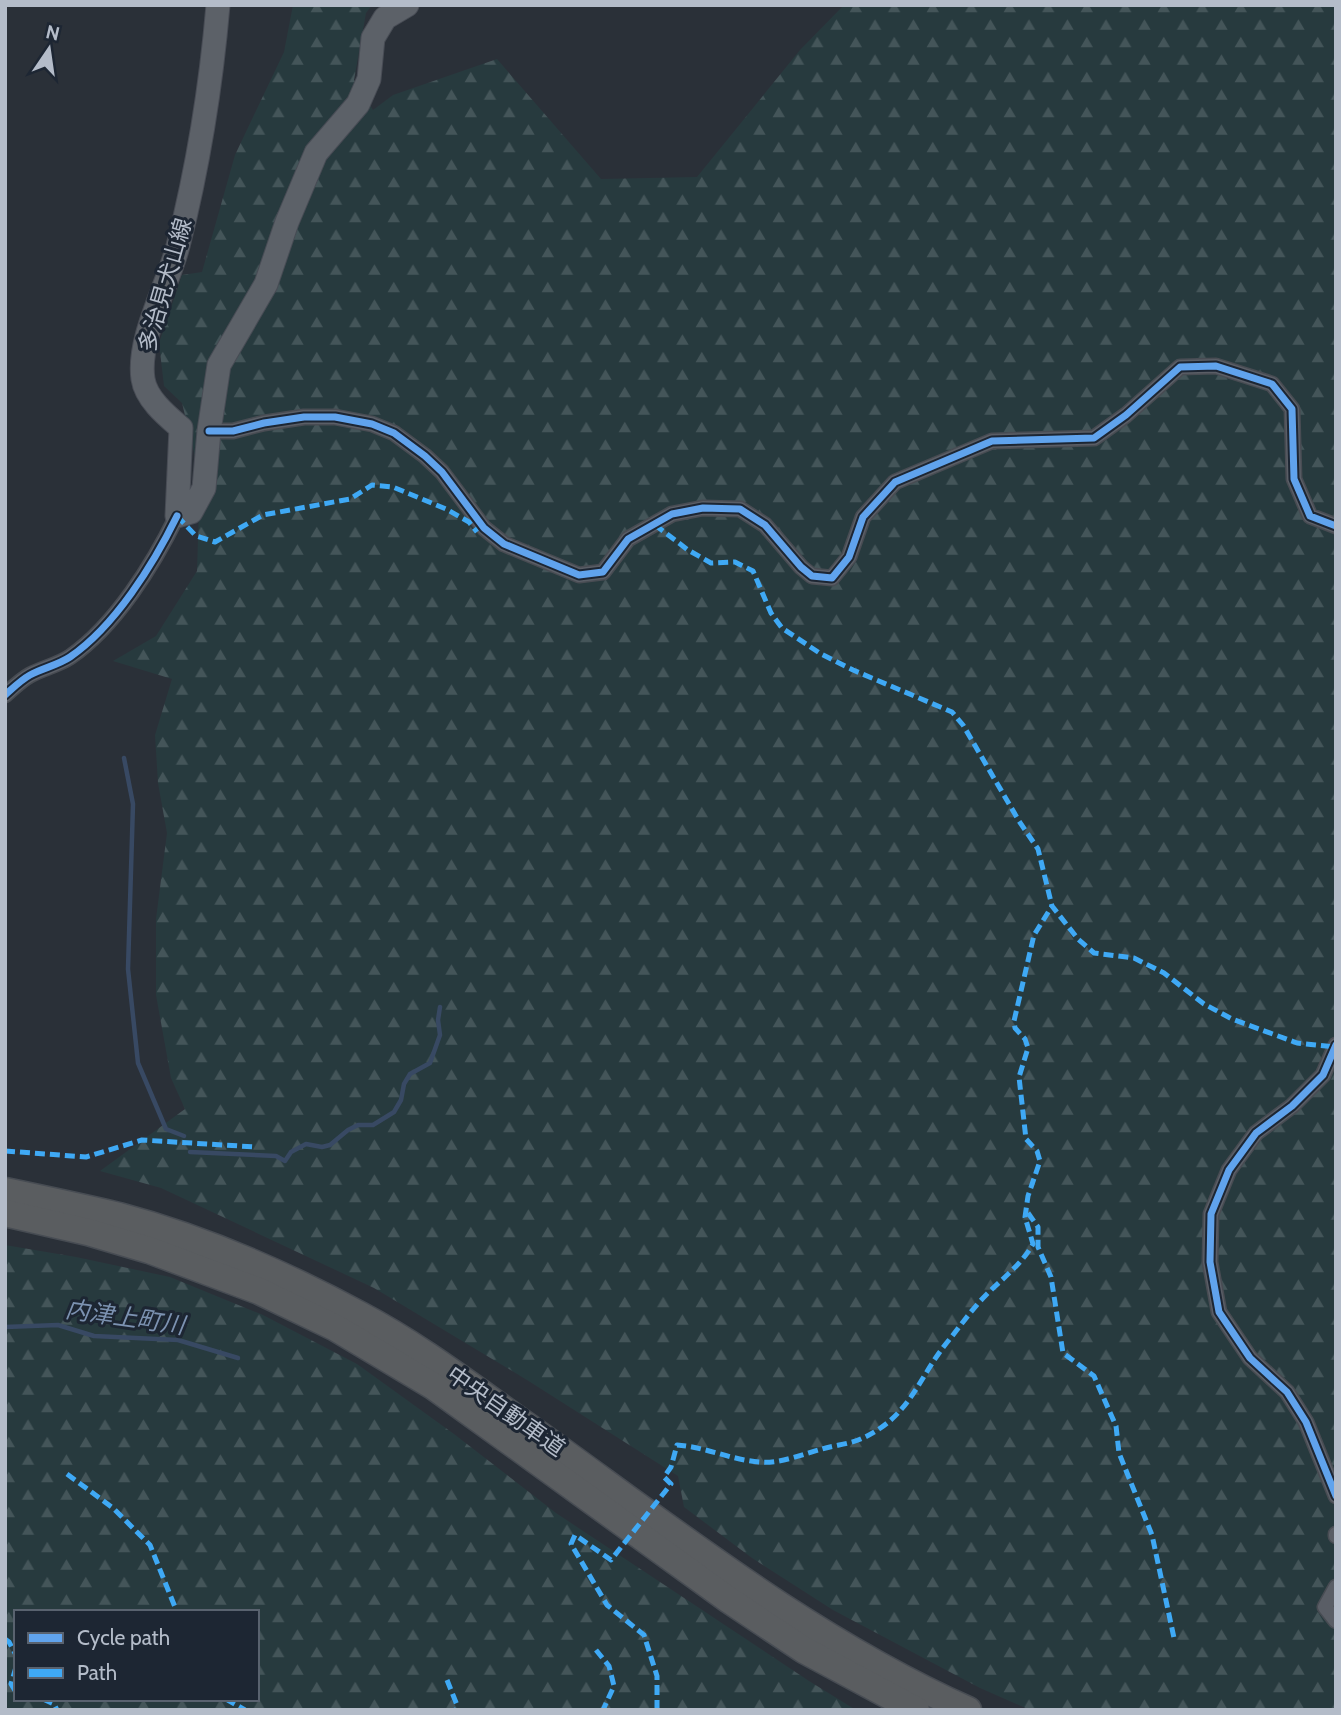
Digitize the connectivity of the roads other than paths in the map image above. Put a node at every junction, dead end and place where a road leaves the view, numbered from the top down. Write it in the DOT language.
graph roads {
  1 [pos="218,5"];
  2 [pos="407,5"];
  3 [pos="209,431"];
  4 [pos="177,516"];
  5 [pos="1336,526"];
  6 [pos="5,695"];
  7 [pos="1336,1045"];
  8 [pos="5,1191"];
  9 [pos="5,1213"];
  10 [pos="1336,1496"];
  11 [pos="1336,1587"];
  12 [pos="1336,1621"];
  13 [pos="916,1710"];
  14 [pos="968,1710"];
  1 -- 4 [label="main road, 多治見犬山線"];
  2 -- 3 [label="main road"];
  3 -- 4 [label="main road"];
  3 -- 5 [label="street"];
  4 -- 6 [label="street"];
  7 -- 10 [label="street"];
  8 -- 14 [label="highway, 中央自動車道"];
  9 -- 13 [label="highway, 中央自動車道"];
  11 -- 12 [label="street"];
}
